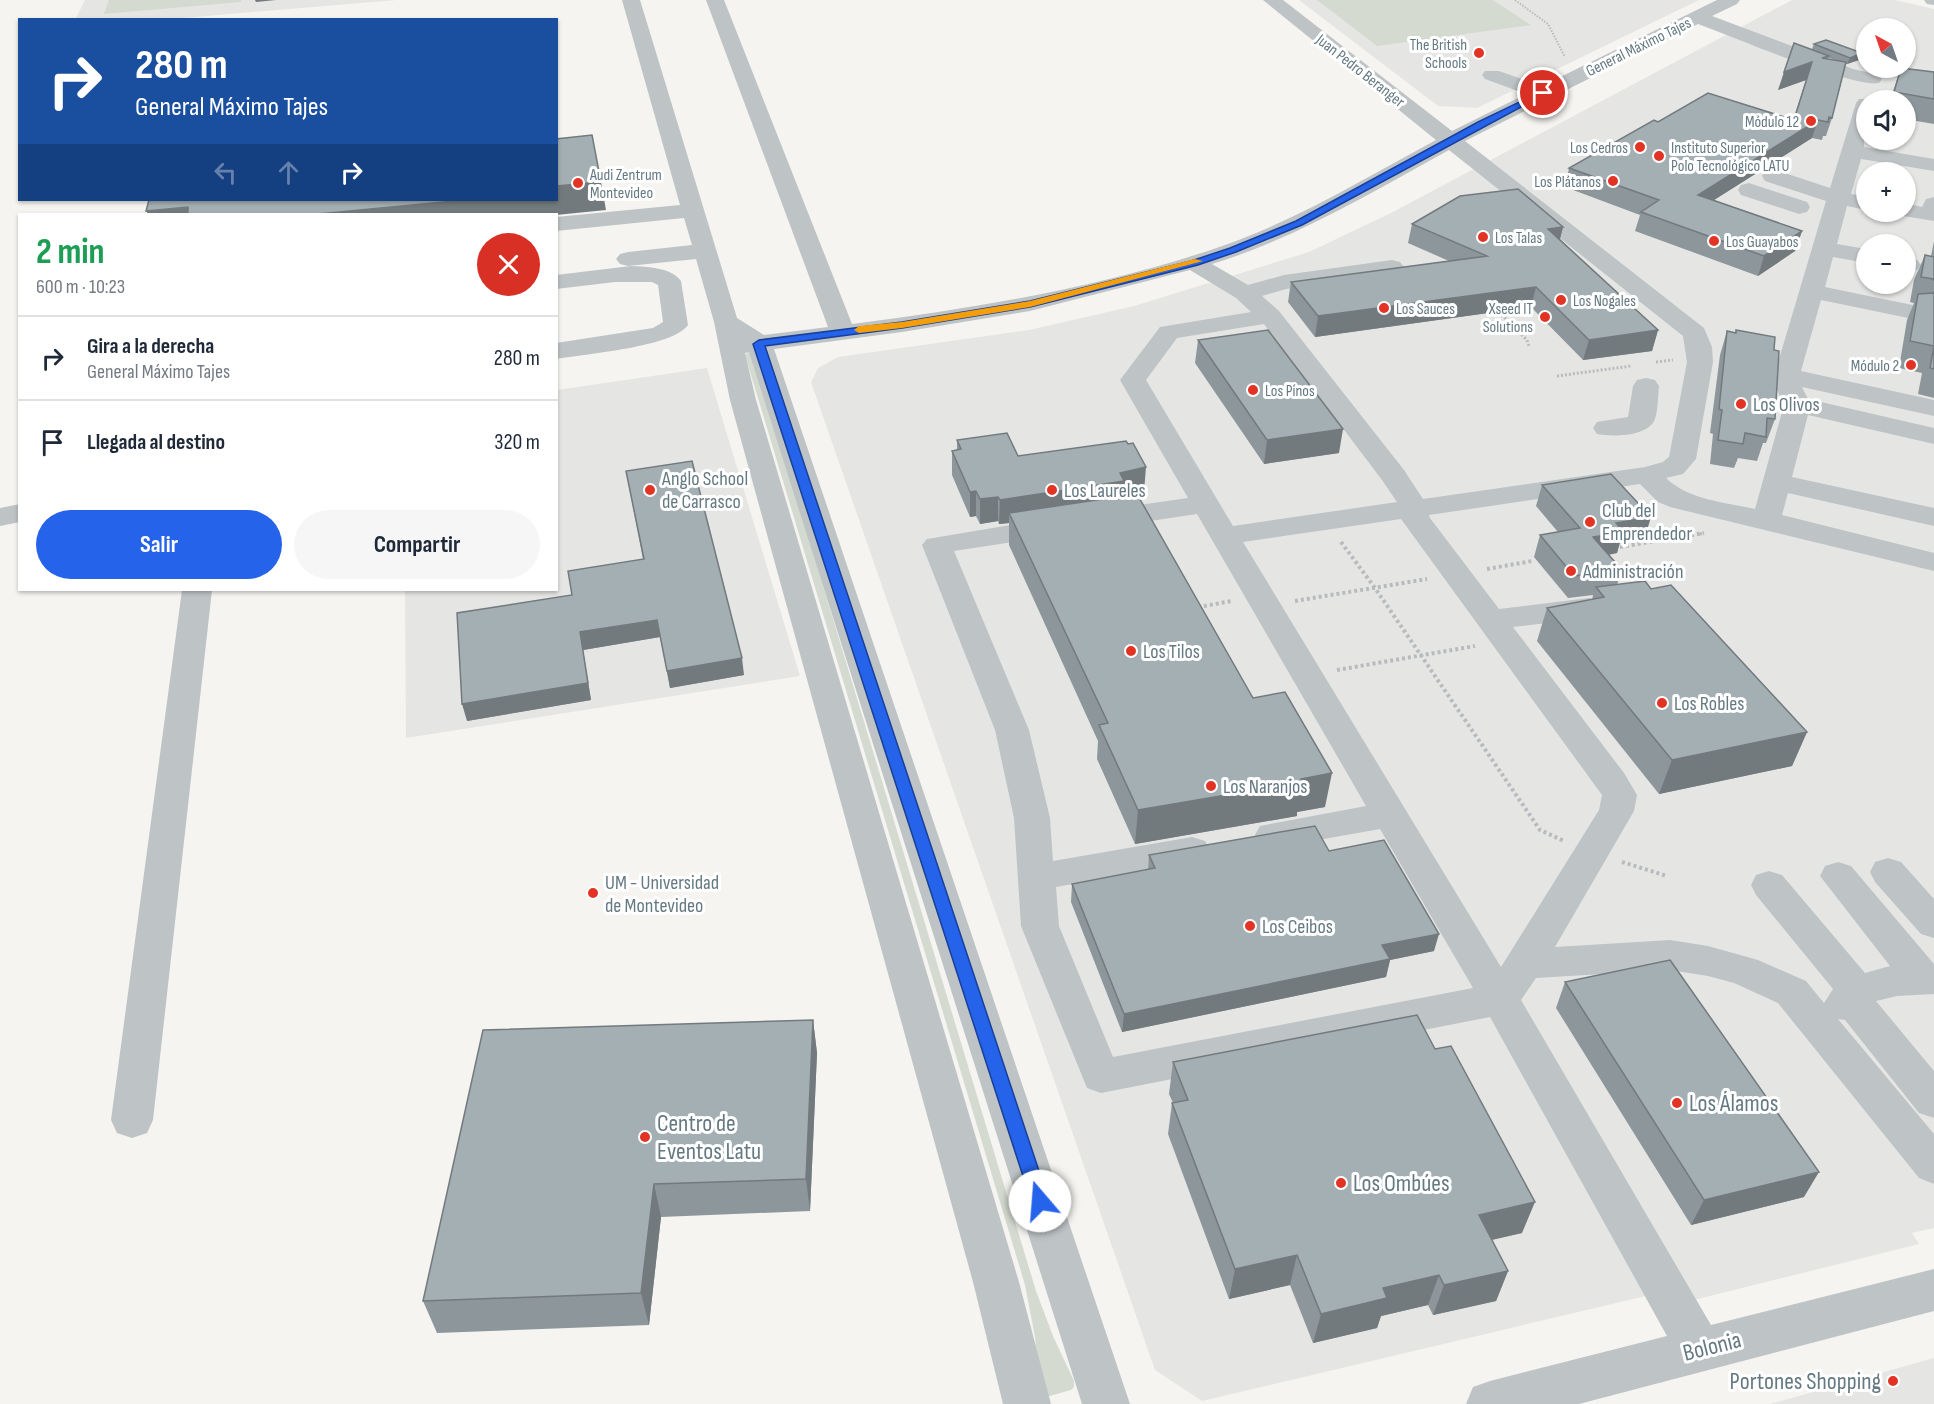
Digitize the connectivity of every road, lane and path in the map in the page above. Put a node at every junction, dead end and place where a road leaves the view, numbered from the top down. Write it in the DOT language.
graph roads {
  1 [pos="631,0"];
  2 [pos="715,0"];
  3 [pos="1272,0"];
  4 [pos="1515,0"];
  5 [pos="1731,0"];
  6 [pos="1696,17"];
  7 [pos="1550,69"];
  8 [pos="1492,75"];
  9 [pos="1517,84"];
  10 [pos="1874,90"];
  11 [pos="1543,93"];
  12 [pos="1451,140"];
  13 [pos="1856,140"];
  14 [pos="1853,151"];
  15 [pos="1934,171"];
  16 [pos="1773,176"];
  17 [pos="1749,190"];
  18 [pos="1522,196"];
  19 [pos="1491,200"];
  20 [pos="1934,204"];
  21 [pos="1856,209"];
  22 [pos="693,210"];
  23 [pos="1916,212"];
  24 [pos="558,224"];
  25 [pos="1825,228"];
  26 [pos="1856,249"];
  27 [pos="704,251"];
  28 [pos="1194,263"];
  29 [pos="1392,267"];
  30 [pos="558,268"];
  31 [pos="558,282"];
  32 [pos="1811,291"];
  33 [pos="1245,293"];
  34 [pos="1493,306"];
  35 [pos="1913,312"];
  36 [pos="1270,316"];
  37 [pos="842,331"];
  38 [pos="738,337"];
  39 [pos="1529,346"];
  40 [pos="558,351"];
  41 [pos="1682,359"];
  42 [pos="1644,372"];
  43 [pos="1557,376"];
  44 [pos="1787,376"];
  45 [pos="1797,405"];
  46 [pos="1934,408"];
  47 [pos="1607,428"];
  48 [pos="1934,436"];
  49 [pos="1646,475"];
  50 [pos="1778,482"];
  51 [pos="1206,504"];
  52 [pos="1415,508"];
  53 [pos="18,513"];
  54 [pos="0,517"];
  55 [pos="1934,517"];
  56 [pos="1766,520"];
  57 [pos="1326,521"];
  58 [pos="1224,536"];
  59 [pos="1612,548"];
  60 [pos="1532,561"];
  61 [pos="1934,562"];
  62 [pos="1456,574"];
  63 [pos="1375,588"];
  64 [pos="197,591"];
  65 [pos="1261,596"];
  66 [pos="1620,604"];
  67 [pos="1193,608"];
  68 [pos="1500,630"];
  69 [pos="1421,656"];
  70 [pos="1305,675"];
  71 [pos="1389,815"];
  72 [pos="1589,853"];
  73 [pos="1888,872"];
  74 [pos="1667,876"];
  75 [pos="1838,876"];
  76 [pos="1037,877"];
  77 [pos="1769,885"];
  78 [pos="1934,924"];
  79 [pos="1929,979"];
  80 [pos="1512,981"];
  81 [pos="1854,995"];
  82 [pos="1827,1032"];
  83 [pos="1934,1101"];
  84 [pos="132,1120"];
  85 [pos="1934,1165"];
  86 [pos="1932,1294"];
  87 [pos="1699,1348"];
  88 [pos="1027,1404"];
  89 [pos="1106,1404"];
  90 [pos="1490,1404"];
  1 -- 22 [label="street"];
  2 -- 37 [label="street"];
  3 -- 12 [label="street, Juan Pedro Beranger"];
  4 -- 7 [label="path"];
  5 -- 6 [label="street, General Máximo Tajes"];
  6 -- 10 [label="street"];
  6 -- 11 [label="street, General Máximo Tajes"];
  7 -- 9 [label="street"];
  8 -- 9 [label="street"];
  9 -- 11 [label="street"];
  11 -- 12 [label="street, General Máximo Tajes"];
  12 -- 18 [label="street, Juan Pedro Beranger"];
  12 -- 28 [label="street, General Máximo Tajes"];
  13 -- 14 [label="street"];
  14 -- 15 [label="street"];
  14 -- 25 [label="street"];
  16 -- 25 [label="street"];
  17 -- 25 [label="street"];
  18 -- 19 [label="street"];
  18 -- 49 [label="street, Juan Pedro Beranger"];
  20 -- 23 [label="street"];
  21 -- 25 [label="street"];
  22 -- 24 [label="street"];
  22 -- 27 [label="street"];
  25 -- 26 [label="street"];
  25 -- 32 [label="street"];
  27 -- 30 [label="street"];
  27 -- 38 [label="street"];
  28 -- 33 [label="street"];
  28 -- 37 [label="street, General Máximo Tajes"];
  29 -- 33 [label="street"];
  31 -- 40 [label="street"];
  32 -- 35 [label="street"];
  32 -- 44 [label="street"];
  33 -- 36 [label="street"];
  34 -- 39 [label="path"];
  36 -- 51 [label="street"];
  36 -- 52 [label="street"];
  37 -- 38 [label="street, General Máximo Tajes"];
  38 -- 88 [label="street"];
  38 -- 89 [label="street"];
  41 -- 42 [label="path"];
  42 -- 43 [label="path"];
  42 -- 47 [label="street"];
  44 -- 45 [label="street"];
  44 -- 46 [label="street"];
  45 -- 48 [label="street"];
  45 -- 50 [label="street"];
  49 -- 52 [label="street, Juan Pedro Beranger"];
  49 -- 56 [label="street"];
  50 -- 55 [label="street"];
  50 -- 56 [label="street"];
  51 -- 58 [label="street"];
  51 -- 76 [label="street"];
  52 -- 57 [label="street, Juan Pedro Beranger"];
  52 -- 62 [label="street"];
  53 -- 54 [label="street"];
  56 -- 59 [label="path"];
  56 -- 61 [label="street"];
  57 -- 58 [label="street, Juan Pedro Beranger"];
  57 -- 63 [label="path"];
  58 -- 65 [label="street"];
  60 -- 62 [label="path"];
  62 -- 63 [label="path"];
  62 -- 68 [label="street"];
  63 -- 65 [label="path"];
  63 -- 69 [label="path"];
  64 -- 84 [label="street"];
  65 -- 67 [label="path"];
  65 -- 70 [label="street"];
  66 -- 68 [label="street"];
  68 -- 69 [label="path"];
  68 -- 72 [label="street"];
  69 -- 70 [label="path"];
  69 -- 72 [label="path"];
  70 -- 71 [label="street"];
  71 -- 76 [label="street"];
  71 -- 80 [label="street"];
  72 -- 74 [label="path"];
  72 -- 80 [label="street"];
  73 -- 78 [label="street"];
  75 -- 79 [label="street"];
  76 -- 80 [label="street"];
  77 -- 81 [label="street"];
  79 -- 81 [label="street"];
  80 -- 82 [label="street"];
  80 -- 87 [label="street"];
  81 -- 82 [label="street"];
  81 -- 83 [label="street"];
  82 -- 85 [label="street"];
  86 -- 87 [label="street, Bolonia"];
  87 -- 90 [label="street, Bolonia"];
}
